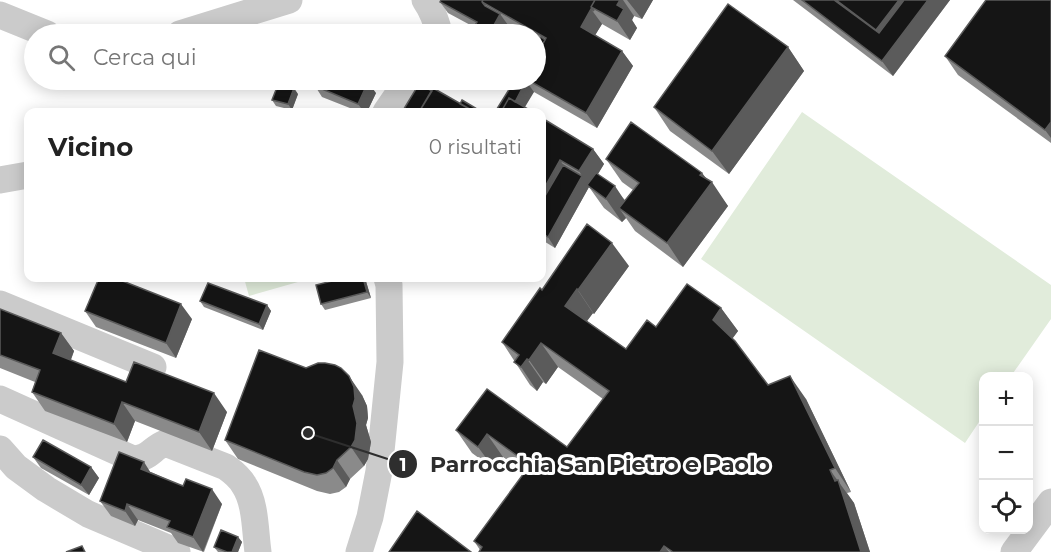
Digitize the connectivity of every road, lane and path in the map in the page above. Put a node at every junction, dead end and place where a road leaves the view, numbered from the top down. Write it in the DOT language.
graph roads {
  1 [pos="290,0"];
  2 [pos="425,0"];
  3 [pos="0,15"];
  4 [pos="212,24"];
  5 [pos="437,24"];
  6 [pos="24,25"];
  7 [pos="401,90"];
  8 [pos="389,108"];
  9 [pos="24,177"];
  10 [pos="0,180"];
  11 [pos="388,282"];
  12 [pos="0,303"];
  13 [pos="153,367"];
  14 [pos="0,399"];
  15 [pos="0,448"];
  16 [pos="1051,502"];
  17 [pos="177,552"];
  18 [pos="258,552"];
  19 [pos="359,552"];
  20 [pos="1014,552"];
  1 -- 4 [label="street"];
  2 -- 5 [label="street"];
  3 -- 6 [label="street"];
  7 -- 8 [label="street"];
  9 -- 10 [label="street"];
  11 -- 19 [label="street"];
  12 -- 13 [label="street"];
  14 -- 18 [label="street"];
  15 -- 17 [label="street"];
  16 -- 20 [label="street"];
}
